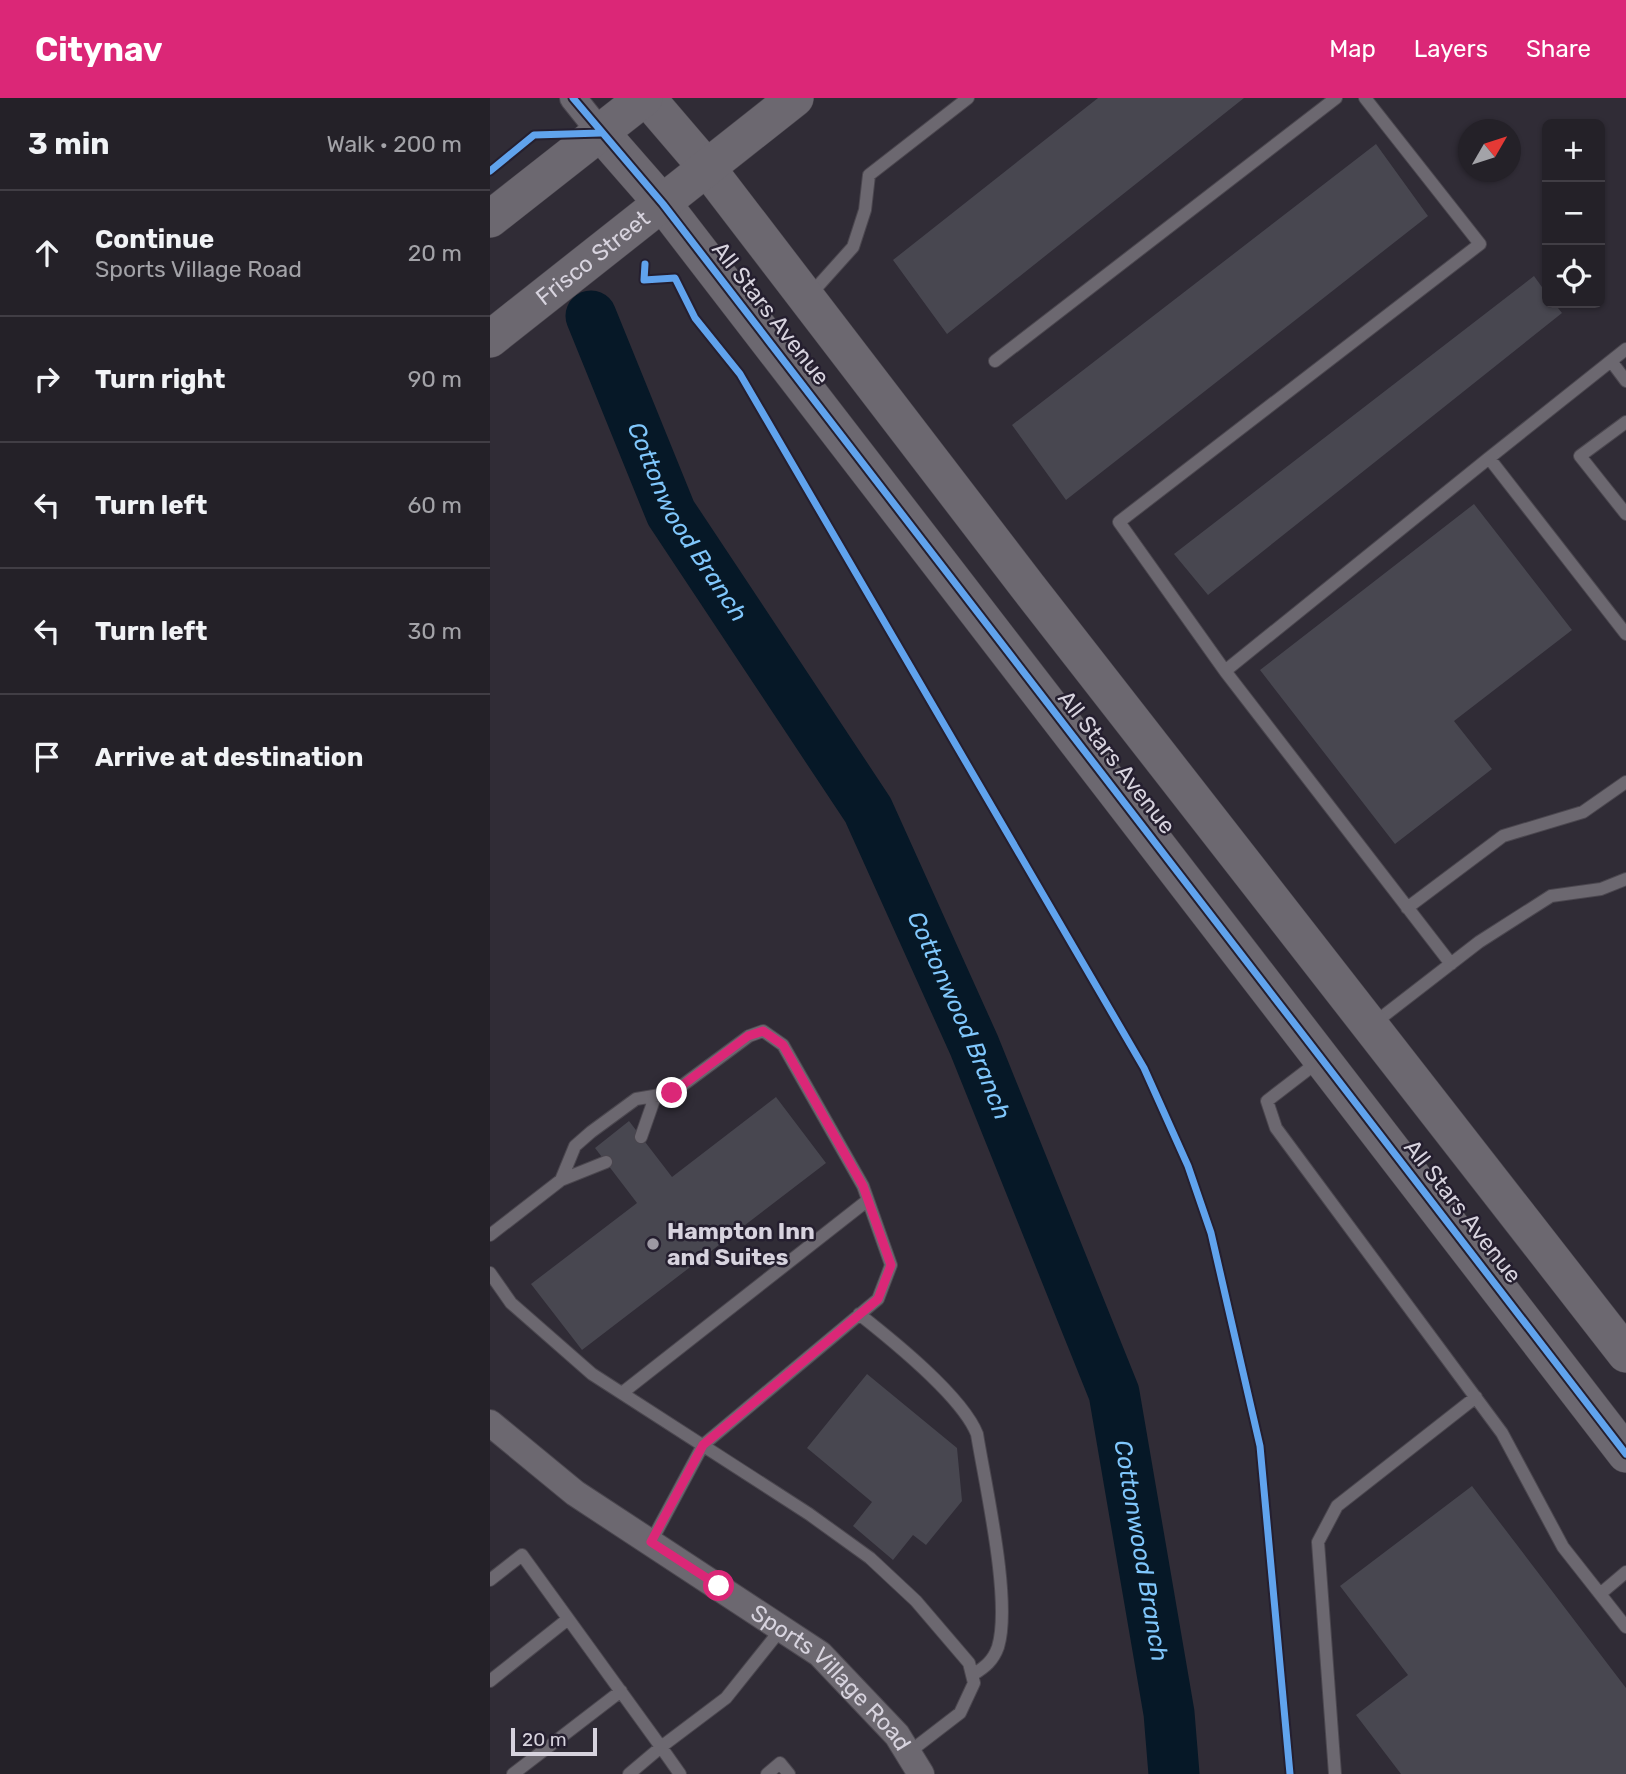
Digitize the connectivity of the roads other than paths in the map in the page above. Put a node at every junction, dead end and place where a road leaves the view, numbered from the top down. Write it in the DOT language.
graph roads {
  1 [pos="573,98"];
  2 [pos="645,98"];
  3 [pos="795,98"];
  4 [pos="968,98"];
  5 [pos="1336,98"];
  6 [pos="1365,98"];
  7 [pos="601,133"];
  8 [pos="707,168"];
  9 [pos="663,204"];
  10 [pos="490,219"];
  11 [pos="807,299"];
  12 [pos="490,339"];
  13 [pos="1626,349"];
  14 [pos="1611,361"];
  15 [pos="995,362"];
  16 [pos="1626,381"];
  17 [pos="1626,422"];
  18 [pos="1489,458"];
  19 [pos="1626,514"];
  20 [pos="1626,634"];
  21 [pos="1077,650"];
  22 [pos="1225,671"];
  23 [pos="1030,680"];
  24 [pos="1626,782"];
  25 [pos="1626,878"];
  26 [pos="1407,908"];
  27 [pos="1451,964"];
  28 [pos="1371,1026"];
  29 [pos="1322,1059"];
  30 [pos="655,1097"];
  31 [pos="641,1137"];
  32 [pos="606,1162"];
  33 [pos="561,1180"];
  34 [pos="868,1200"];
  35 [pos="490,1235"];
  36 [pos="490,1273"];
  37 [pos="859,1314"];
  38 [pos="1626,1354"];
  39 [pos="622,1393"];
  40 [pos="1476,1397"];
  41 [pos="493,1431"];
  42 [pos="703,1445"];
  43 [pos="1626,1454"];
  44 [pos="651,1542"];
  45 [pos="1626,1572"];
  46 [pos="490,1580"];
  47 [pos="1600,1594"];
  48 [pos="568,1619"];
  49 [pos="1626,1627"];
  50 [pos="782,1628"];
  51 [pos="974,1674"];
  52 [pos="490,1681"];
  53 [pos="621,1691"];
  54 [pos="661,1746"];
  55 [pos="914,1763"];
  56 [pos="513,1774"];
  57 [pos="629,1774"];
  58 [pos="680,1774"];
  59 [pos="767,1774"];
  60 [pos="789,1774"];
  61 [pos="1335,1774"];
  1 -- 7 [label="street, All Stars Avenue"];
  2 -- 7 [label="street"];
  2 -- 8 [label="street, All Stars Avenue"];
  3 -- 8 [label="street, Frisco Street"];
  4 -- 11 [label="lane"];
  5 -- 15 [label="lane"];
  6 -- 22 [label="lane"];
  7 -- 9 [label="street, All Stars Avenue"];
  7 -- 10 [label="street"];
  8 -- 9 [label="street, Frisco Street"];
  8 -- 11 [label="street, All Stars Avenue"];
  9 -- 12 [label="street, Frisco Street"];
  9 -- 23 [label="street, All Stars Avenue"];
  11 -- 21 [label="street, All Stars Avenue"];
  13 -- 14 [label="lane"];
  14 -- 16 [label="lane"];
  14 -- 18 [label="lane"];
  17 -- 19 [label="lane"];
  18 -- 20 [label="lane"];
  18 -- 22 [label="lane"];
  21 -- 23 [label="street"];
  21 -- 28 [label="street, All Stars Avenue"];
  22 -- 26 [label="lane"];
  23 -- 29 [label="street, All Stars Avenue"];
  24 -- 26 [label="lane"];
  25 -- 27 [label="lane"];
  26 -- 27 [label="lane"];
  27 -- 28 [label="lane"];
  28 -- 29 [label="street"];
  28 -- 38 [label="street, All Stars Avenue"];
  29 -- 40 [label="lane"];
  29 -- 43 [label="street, All Stars Avenue"];
  30 -- 31 [label="lane"];
  30 -- 33 [label="lane"];
  30 -- 34 [label="lane"];
  32 -- 33 [label="lane"];
  33 -- 35 [label="lane"];
  34 -- 37 [label="lane"];
  34 -- 39 [label="lane"];
  36 -- 39 [label="lane"];
  37 -- 42 [label="lane"];
  37 -- 51 [label="lane"];
  39 -- 42 [label="lane"];
  40 -- 47 [label="lane"];
  40 -- 61 [label="lane"];
  41 -- 44 [label="street, Sports Village Road"];
  42 -- 44 [label="lane"];
  42 -- 51 [label="lane"];
  44 -- 50 [label="street, Sports Village Road"];
  45 -- 47 [label="lane"];
  46 -- 48 [label="lane"];
  47 -- 49 [label="lane"];
  48 -- 52 [label="lane"];
  48 -- 53 [label="lane"];
  50 -- 54 [label="lane"];
  50 -- 55 [label="street, Sports Village Road"];
  51 -- 55 [label="lane"];
  53 -- 54 [label="lane"];
  53 -- 56 [label="lane"];
  54 -- 57 [label="lane"];
  54 -- 58 [label="lane"];
  59 -- 60 [label="lane"];
}
